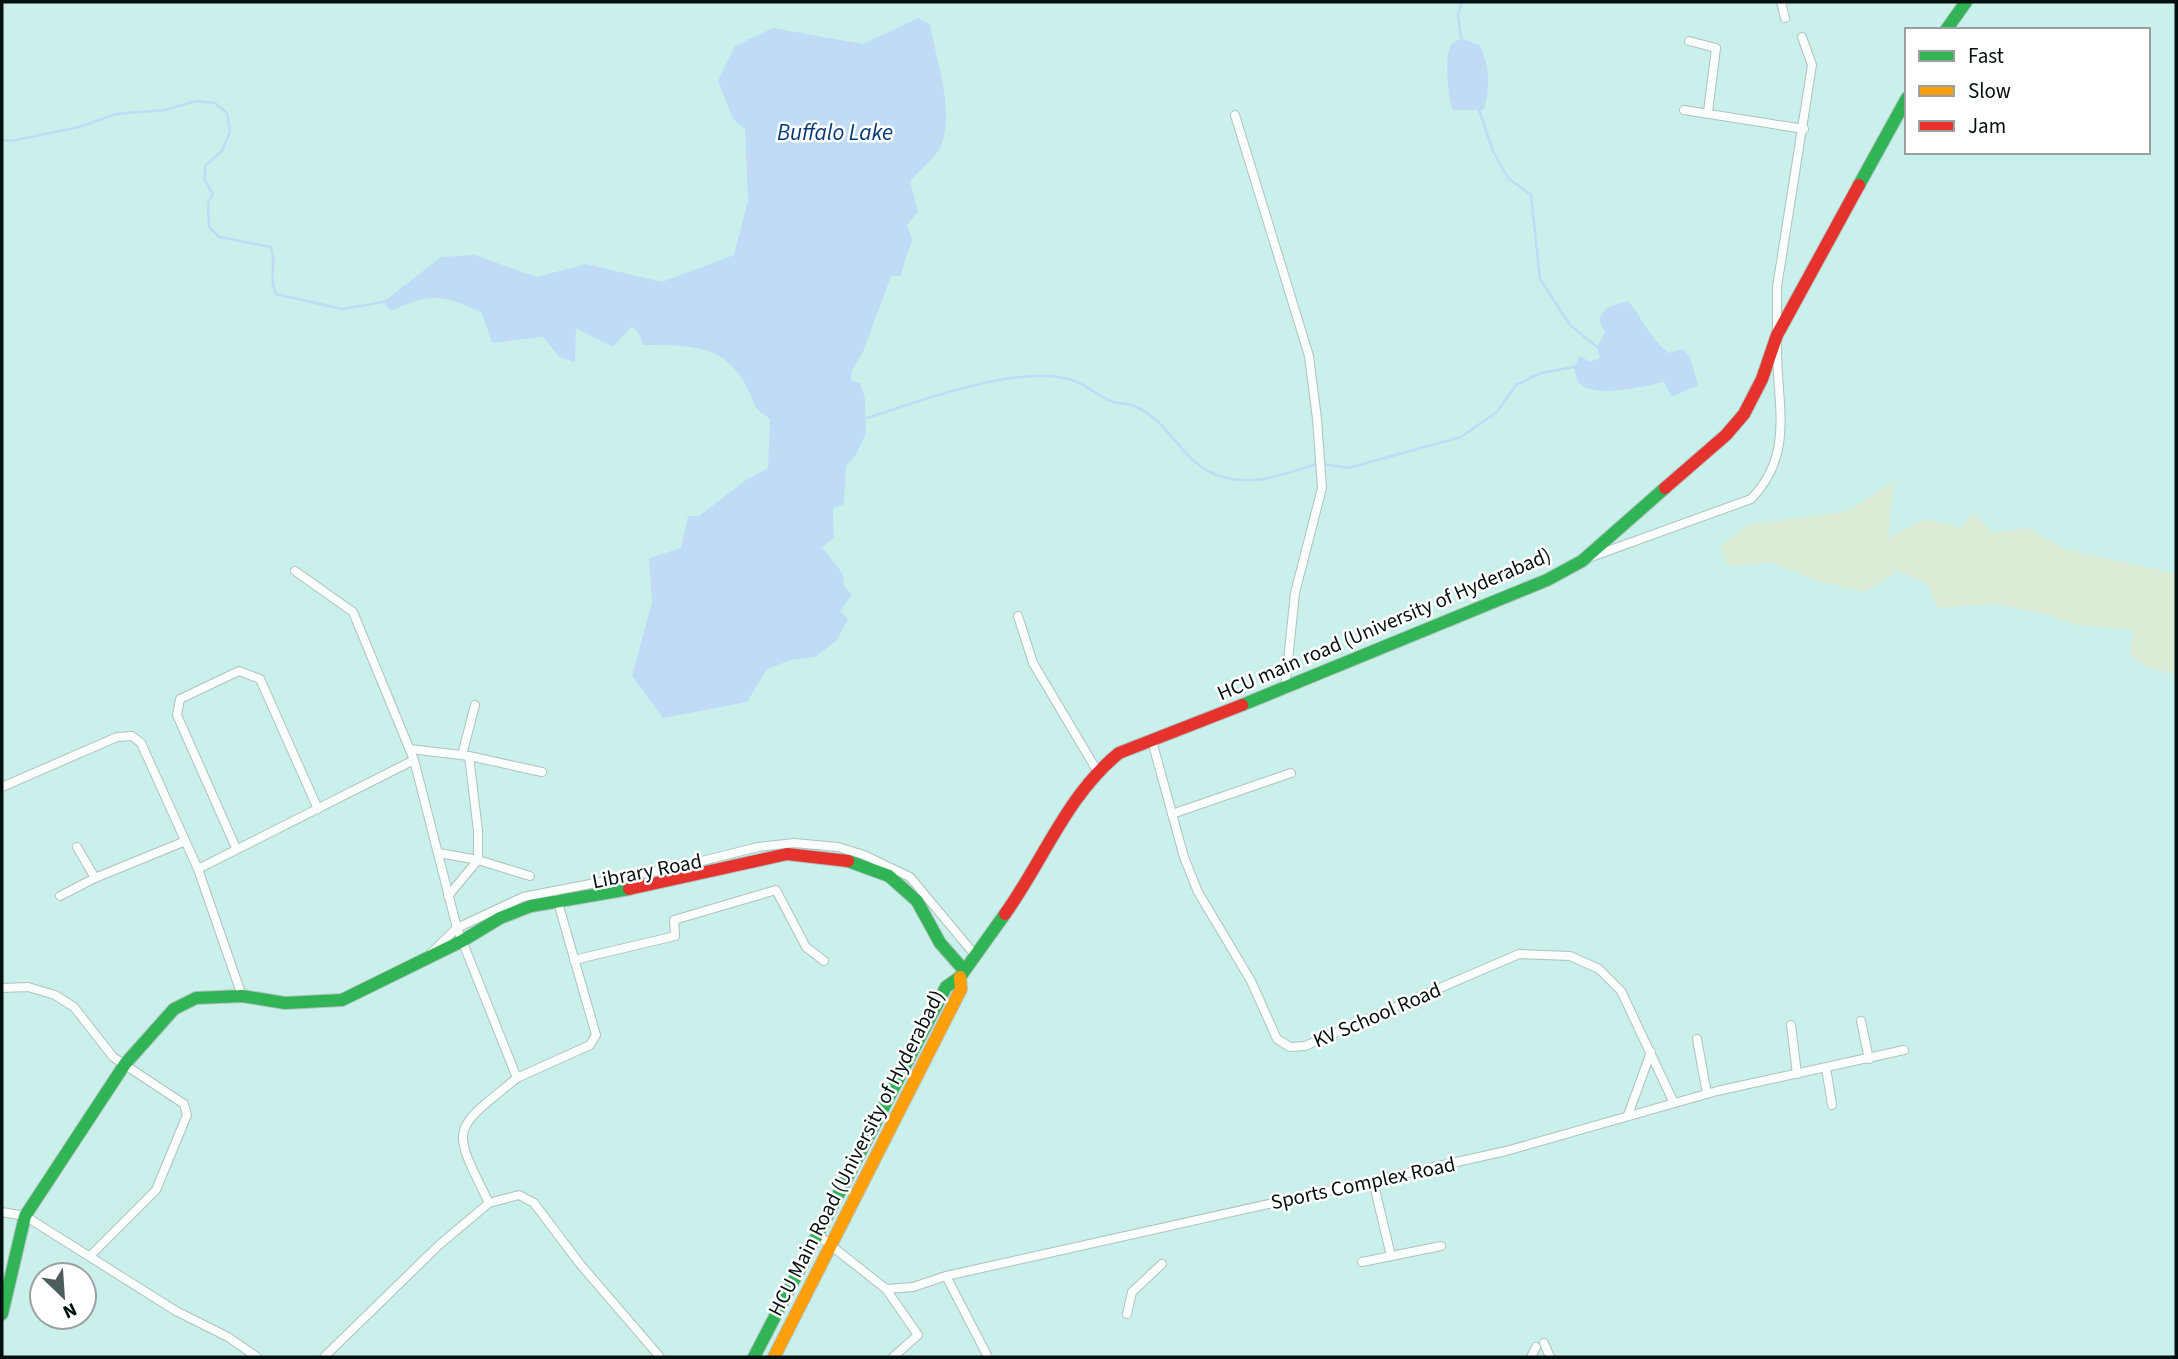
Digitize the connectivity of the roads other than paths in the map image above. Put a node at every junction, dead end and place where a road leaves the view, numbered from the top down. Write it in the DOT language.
graph roads {
  1 [pos="1781,2"];
  2 [pos="1966,2"];
  3 [pos="1785,19"];
  4 [pos="1946,28"];
  5 [pos="1802,37"];
  6 [pos="1689,41"];
  7 [pos="1905,102"];
  8 [pos="1684,110"];
  9 [pos="1708,113"];
  10 [pos="1235,115"];
  11 [pos="1804,129"];
  12 [pos="1777,335"];
  13 [pos="1582,561"];
  14 [pos="295,571"];
  15 [pos="1018,616"];
  16 [pos="1285,689"];
  17 [pos="475,705"];
  18 [pos="1152,741"];
  19 [pos="410,749"];
  20 [pos="465,756"];
  21 [pos="414,760"];
  22 [pos="1096,769"];
  23 [pos="542,772"];
  24 [pos="1292,773"];
  25 [pos="2,788"];
  26 [pos="318,809"];
  27 [pos="1172,814"];
  28 [pos="183,842"];
  29 [pos="77,847"];
  30 [pos="236,848"];
  31 [pos="439,853"];
  32 [pos="478,860"];
  33 [pos="86,867"];
  34 [pos="198,869"];
  35 [pos="530,876"];
  36 [pos="95,878"];
  37 [pos="83,884"];
  38 [pos="60,895"];
  39 [pos="448,895"];
  40 [pos="556,895"];
  41 [pos="457,928"];
  42 [pos="462,941"];
  43 [pos="975,956"];
  44 [pos="426,958"];
  45 [pos="574,960"];
  46 [pos="824,961"];
  47 [pos="962,974"];
  48 [pos="2,988"];
  49 [pos="242,996"];
  50 [pos="1861,1021"];
  51 [pos="1791,1025"];
  52 [pos="1698,1039"];
  53 [pos="1903,1050"];
  54 [pos="1651,1052"];
  55 [pos="1869,1059"];
  56 [pos="125,1064"];
  57 [pos="1826,1068"];
  58 [pos="1797,1074"];
  59 [pos="517,1078"];
  60 [pos="1707,1094"];
  61 [pos="1674,1103"];
  62 [pos="1832,1105"];
  63 [pos="1628,1115"];
  64 [pos="1373,1181"];
  65 [pos="489,1203"];
  66 [pos="2,1212"];
  67 [pos="25,1216"];
  68 [pos="819,1236"];
  69 [pos="833,1246"];
  70 [pos="1441,1246"];
  71 [pos="90,1256"];
  72 [pos="1391,1256"];
  73 [pos="1362,1262"];
  74 [pos="1162,1264"];
  75 [pos="946,1276"];
  76 [pos="886,1289"];
  77 [pos="2,1314"];
  78 [pos="1127,1314"];
  79 [pos="257,1357"];
  80 [pos="324,1357"];
  81 [pos="660,1357"];
  82 [pos="754,1357"];
  83 [pos="774,1357"];
  84 [pos="893,1357"];
  85 [pos="988,1357"];
  86 [pos="1531,1357"];
  87 [pos="1550,1357"];
  1 -- 3 [label="street"];
  2 -- 4 [label="street"];
  5 -- 11 [label="street"];
  6 -- 9 [label="street"];
  7 -- 12 [label="street, HCU main road (University of Hyderabad)"];
  8 -- 9 [label="street"];
  9 -- 11 [label="street"];
  10 -- 16 [label="street"];
  11 -- 12 [label="street"];
  12 -- 13 [label="street, HCU main road (University of Hyderabad)"];
  12 -- 13 [label="street"];
  13 -- 16 [label="street, HCU main road (University of Hyderabad)"];
  14 -- 19 [label="street"];
  15 -- 22 [label="street"];
  16 -- 18 [label="street, HCU main road (University of Hyderabad)"];
  17 -- 20 [label="street"];
  18 -- 22 [label="street, HCU main road (University of Hyderabad)"];
  18 -- 27 [label="street, KV School Road"];
  19 -- 20 [label="street"];
  19 -- 21 [label="street"];
  20 -- 23 [label="street"];
  20 -- 32 [label="street"];
  21 -- 26 [label="street"];
  21 -- 31 [label="street"];
  22 -- 43 [label="street, HCU main road (University of Hyderabad)"];
  24 -- 27 [label="street"];
  25 -- 28 [label="street"];
  26 -- 30 [label="street"];
  26 -- 30 [label="street"];
  27 -- 54 [label="street, KV School Road"];
  28 -- 34 [label="street"];
  28 -- 36 [label="street"];
  29 -- 33 [label="street"];
  30 -- 34 [label="street"];
  31 -- 32 [label="street"];
  31 -- 39 [label="street"];
  32 -- 35 [label="street"];
  32 -- 39 [label="street"];
  33 -- 36 [label="street"];
  33 -- 37 [label="street"];
  34 -- 49 [label="street"];
  36 -- 37 [label="street"];
  37 -- 38 [label="street"];
  39 -- 41 [label="street"];
  40 -- 41 [label="street, Library Road"];
  40 -- 42 [label="street"];
  40 -- 43 [label="street, Library Road"];
  40 -- 45 [label="street"];
  40 -- 47 [label="street"];
  41 -- 42 [label="street"];
  41 -- 44 [label="street, Library Road"];
  42 -- 44 [label="street"];
  42 -- 59 [label="street"];
  43 -- 47 [label="street, HCU main road (University of Hyderabad)"];
  44 -- 49 [label="street"];
  45 -- 46 [label="street"];
  45 -- 59 [label="street"];
  47 -- 68 [label="street, HCU Main Road (University of Hyderabad)"];
  47 -- 69 [label="street, HCU Main Road (University of Hyderabad)"];
  48 -- 56 [label="street"];
  49 -- 56 [label="street"];
  50 -- 55 [label="street"];
  51 -- 58 [label="street"];
  52 -- 60 [label="street"];
  53 -- 55 [label="street, Sports Complex Road"];
  54 -- 61 [label="street, KV School Road"];
  54 -- 63 [label="street"];
  55 -- 57 [label="street, Sports Complex Road"];
  56 -- 67 [label="street"];
  56 -- 71 [label="street"];
  57 -- 58 [label="street, Sports Complex Road"];
  57 -- 62 [label="street"];
  58 -- 60 [label="street, Sports Complex Road"];
  59 -- 65 [label="street"];
  60 -- 61 [label="street, Sports Complex Road"];
  61 -- 63 [label="street, Sports Complex Road"];
  63 -- 64 [label="street, Sports Complex Road"];
  64 -- 72 [label="street"];
  64 -- 75 [label="street, Sports Complex Road"];
  65 -- 80 [label="street"];
  65 -- 81 [label="street"];
  66 -- 67 [label="street"];
  67 -- 71 [label="street"];
  67 -- 77 [label="street"];
  68 -- 69 [label="street"];
  68 -- 82 [label="street, HCU Main Road (University of Hyderabad)"];
  69 -- 76 [label="street"];
  69 -- 83 [label="street, HCU Main Road (University of Hyderabad)"];
  70 -- 72 [label="street"];
  71 -- 79 [label="street"];
  72 -- 73 [label="street"];
  74 -- 78 [label="street"];
  75 -- 76 [label="street, Sports Complex Road"];
  75 -- 85 [label="street"];
  76 -- 84 [label="street"];
  86 -- 87 [label="street"];
}
